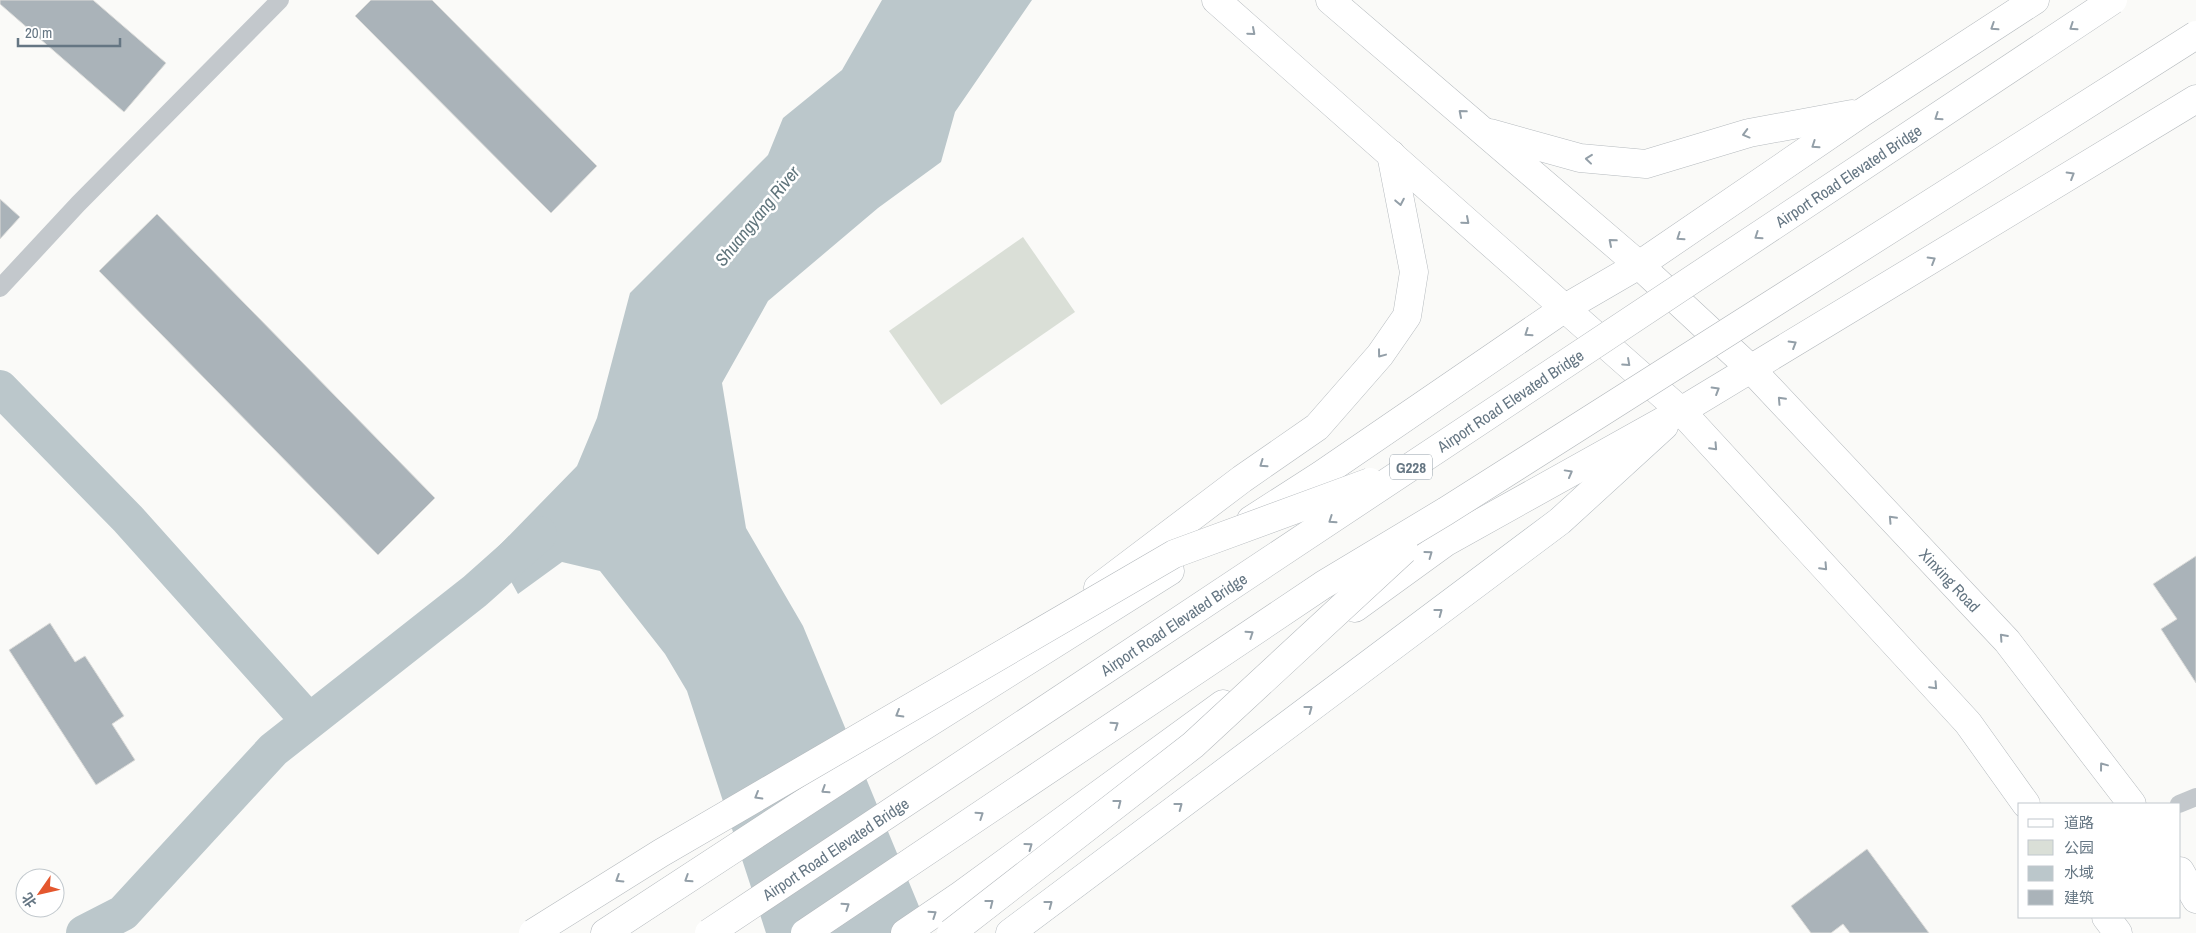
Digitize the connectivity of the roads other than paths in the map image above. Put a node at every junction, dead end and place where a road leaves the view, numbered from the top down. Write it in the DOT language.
graph roads {
  1 [pos="280,0"];
  2 [pos="1216,0"];
  3 [pos="1330,0"];
  4 [pos="2035,0"];
  5 [pos="2114,0"];
  6 [pos="2196,35"];
  7 [pos="2196,99"];
  8 [pos="1863,112"];
  9 [pos="1483,131"];
  10 [pos="1390,154"];
  11 [pos="1639,265"];
  12 [pos="1,287"];
  13 [pos="1565,308"];
  14 [pos="1751,369"];
  15 [pos="1680,412"];
  16 [pos="1413,465"];
  17 [pos="1446,511"];
  18 [pos="865,763"];
  19 [pos="2196,797"];
  20 [pos="2025,803"];
  21 [pos="2131,803"];
  22 [pos="2181,803"];
  23 [pos="2181,873"];
  24 [pos="2196,899"];
  25 [pos="2107,918"];
  26 [pos="533,933"];
  27 [pos="605,933"];
  28 [pos="709,933"];
  29 [pos="805,933"];
  30 [pos="905,933"];
  31 [pos="951,933"];
  32 [pos="1010,933"];
  33 [pos="2118,933"];
  1 -- 12 [label="lane"];
  2 -- 10 [label="main road, one-way"];
  9 -- 3 [label="main road, Xinxing Road, one-way"];
  4 -- 8 [label="main road, one-way"];
  5 -- 16 [label="main road, Airport Road Elevated Bridge / G228, one-way, bridge"];
  6 -- 17 [label="main road, bridge"];
  14 -- 7 [label="main road, one-way"];
  8 -- 9 [label="main road, one-way"];
  8 -- 11 [label="main road, one-way"];
  11 -- 9 [label="main road, Xinxing Road, one-way"];
  10 -- 13 [label="main road, one-way"];
  10 -- 18 [label="main road, one-way"];
  11 -- 13 [label="main road"];
  11 -- 14 [label="main road, Xinxing Road"];
  13 -- 15 [label="main road, one-way"];
  13 -- 18 [label="main road, one-way"];
  15 -- 14 [label="main road, one-way"];
  21 -- 14 [label="main road, Xinxing Road, one-way"];
  15 -- 20 [label="main road, one-way"];
  30 -- 15 [label="main road, one-way"];
  32 -- 15 [label="main road, one-way"];
  16 -- 26 [label="main road, one-way, bridge"];
  16 -- 28 [label="main road, Airport Road Elevated Bridge / G228, one-way, bridge"];
  29 -- 17 [label="main road, one-way, bridge"];
  31 -- 17 [label="main road, one-way, bridge"];
  18 -- 27 [label="main road, one-way"];
  19 -- 22 [label="lane"];
  23 -- 24 [label="main road"];
  25 -- 33 [label="main road"];
}
